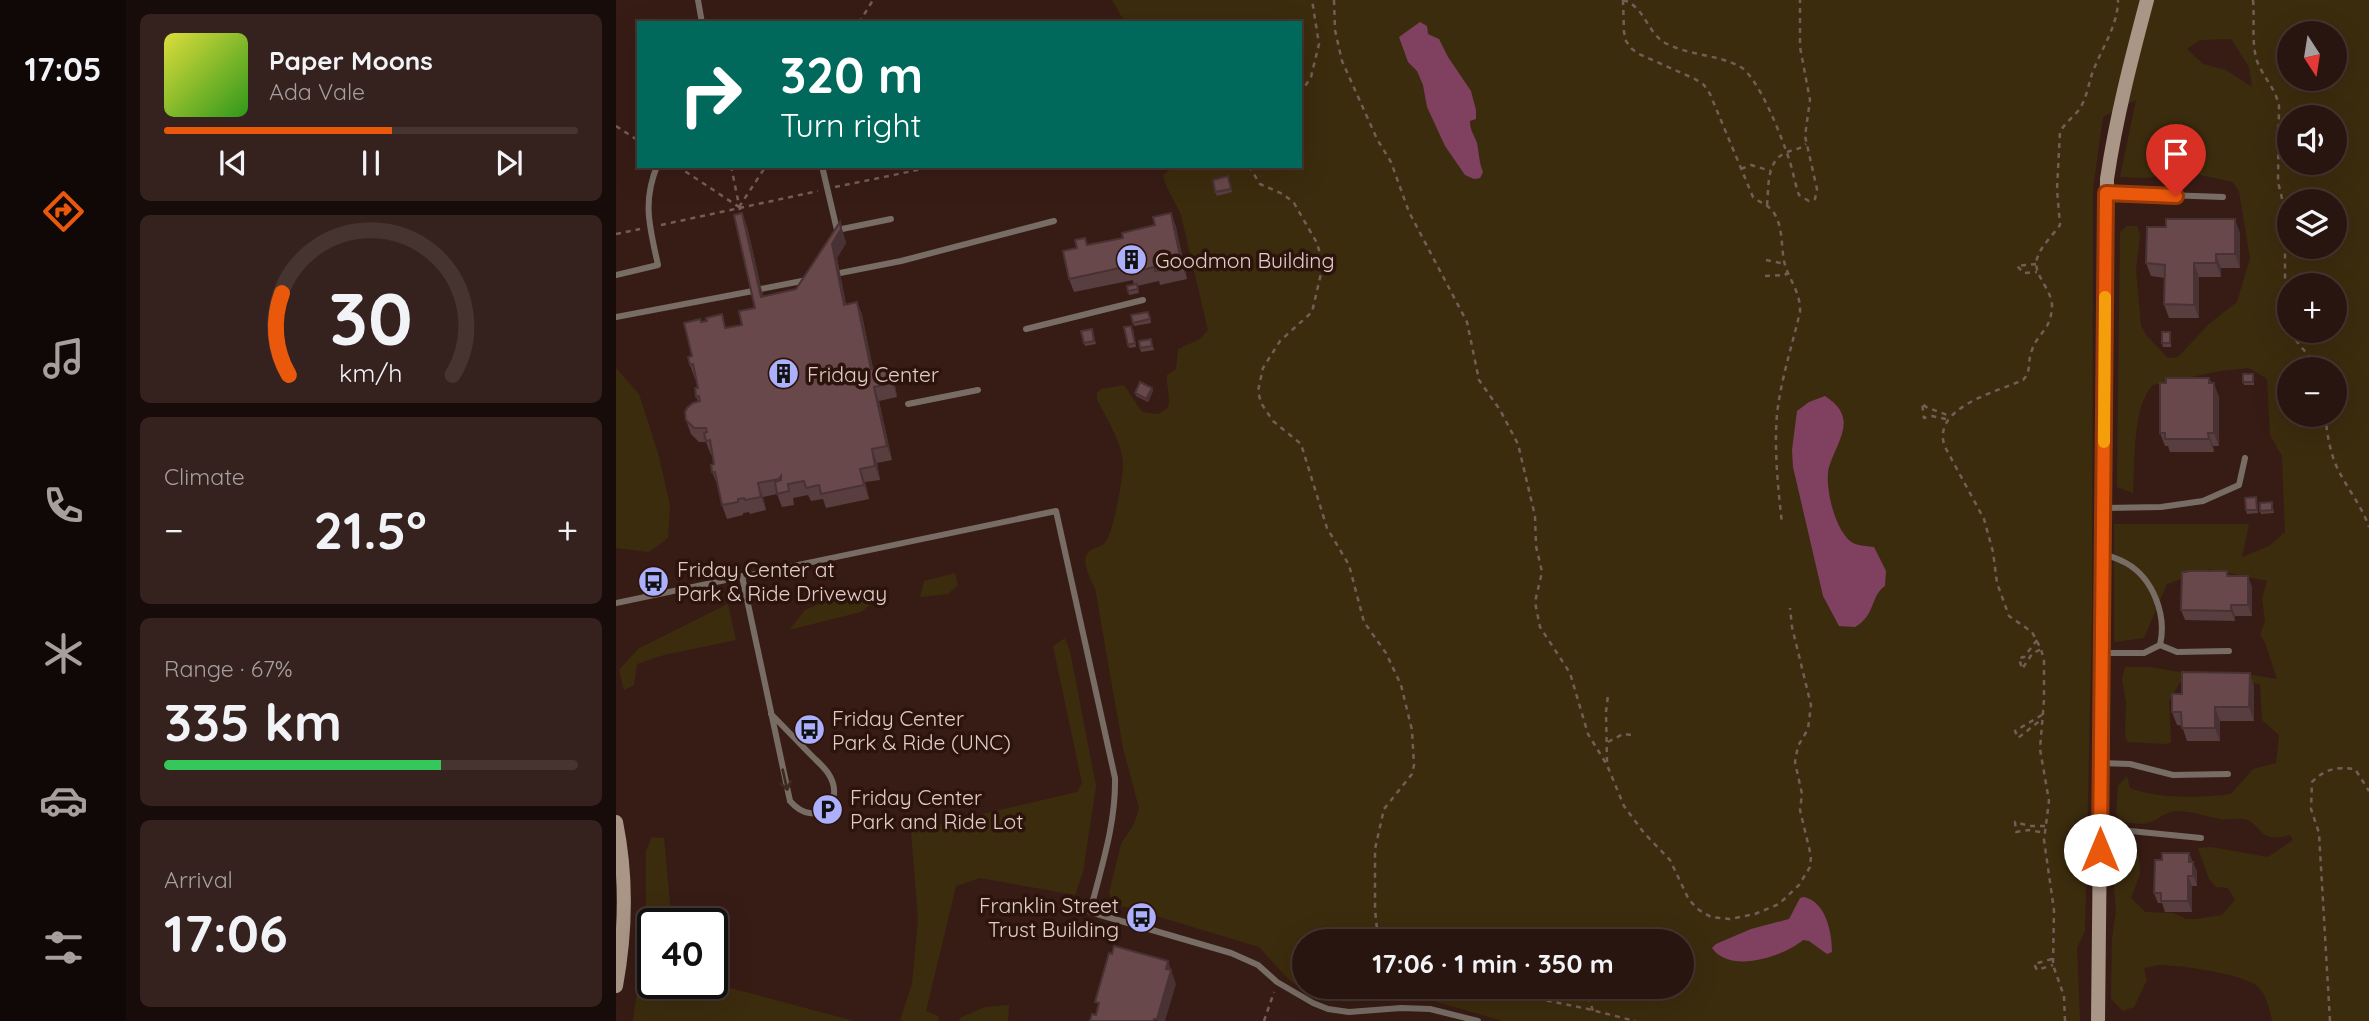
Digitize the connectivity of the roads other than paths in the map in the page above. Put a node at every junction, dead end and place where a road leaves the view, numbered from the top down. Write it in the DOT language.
graph roads {
  1 [pos="698,0"];
  2 [pos="2147,0"];
  3 [pos="702,21"];
  4 [pos="655,168"];
  5 [pos="822,168"];
  6 [pos="2106,193"];
  7 [pos="2223,197"];
  8 [pos="891,219"];
  9 [pos="1055,221"];
  10 [pos="840,272"];
  11 [pos="616,275"];
  12 [pos="819,277"];
  13 [pos="761,289"];
  14 [pos="753,290"];
  15 [pos="1143,300"];
  16 [pos="616,317"];
  17 [pos="1026,329"];
  18 [pos="978,390"];
  19 [pos="908,404"];
  20 [pos="2245,458"];
  21 [pos="2103,508"];
  22 [pos="2103,554"];
  23 [pos="742,576"];
  24 [pos="616,603"];
  25 [pos="2160,645"];
  26 [pos="2229,652"];
  27 [pos="2102,653"];
  28 [pos="771,714"];
  29 [pos="2101,763"];
  30 [pos="2228,774"];
  31 [pos="616,821"];
  32 [pos="2100,828"];
  33 [pos="2201,838"];
  34 [pos="616,986"];
  35 [pos="1356,1011"];
  36 [pos="1442,1011"];
  37 [pos="1358,1021"];
  38 [pos="1440,1021"];
  39 [pos="1478,1021"];
  40 [pos="2098,1021"];
  1 -- 3 [label="lane"];
  2 -- 6 [label="street"];
  4 -- 11 [label="lane"];
  5 -- 8 [label="lane"];
  6 -- 7 [label="lane"];
  6 -- 21 [label="street"];
  9 -- 10 [label="lane"];
  12 -- 13 [label="lane"];
  14 -- 16 [label="lane"];
  15 -- 17 [label="lane"];
  18 -- 19 [label="lane"];
  20 -- 21 [label="lane"];
  21 -- 22 [label="street"];
  22 -- 25 [label="lane"];
  22 -- 27 [label="street"];
  23 -- 24 [label="lane"];
  23 -- 28 [label="lane"];
  23 -- 35 [label="lane"];
  25 -- 26 [label="lane"];
  25 -- 27 [label="lane"];
  27 -- 29 [label="street"];
  28 -- 28 [label="lane, one-way"];
  29 -- 30 [label="lane"];
  29 -- 32 [label="street"];
  31 -- 34 [label="street"];
  32 -- 33 [label="lane"];
  32 -- 40 [label="street"];
  35 -- 36 [label="lane"];
  35 -- 37 [label="lane"];
  36 -- 38 [label="lane"];
  36 -- 39 [label="lane"];
}
